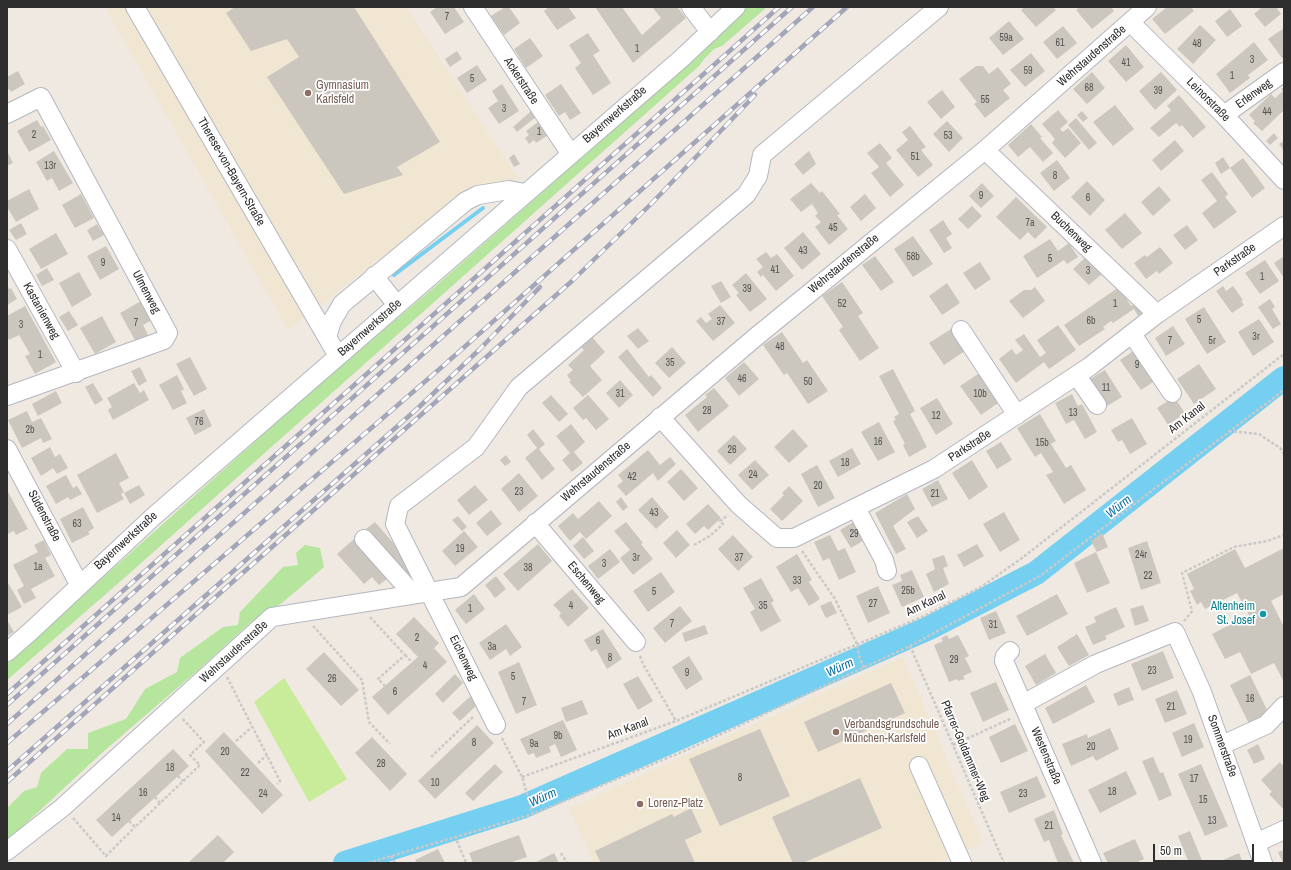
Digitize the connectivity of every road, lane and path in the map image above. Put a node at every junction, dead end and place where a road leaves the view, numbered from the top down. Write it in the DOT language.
graph roads {
  1 [pos="135,7"];
  2 [pos="473,7"];
  3 [pos="691,7"];
  4 [pos="736,7"];
  5 [pos="939,7"];
  6 [pos="1147,7"];
  7 [pos="1130,22"];
  8 [pos="710,32"];
  9 [pos="1284,72"];
  10 [pos="7,114"];
  11 [pos="1224,115"];
  12 [pos="985,150"];
  13 [pos="570,153"];
  14 [pos="1284,180"];
  15 [pos="526,193"];
  16 [pos="1284,226"];
  17 [pos="7,249"];
  18 [pos="374,276"];
  19 [pos="397,305"];
  20 [pos="1157,314"];
  21 [pos="961,330"];
  22 [pos="1132,334"];
  23 [pos="327,338"];
  24 [pos="1284,354"];
  25 [pos="338,356"];
  26 [pos="76,373"];
  27 [pos="1077,376"];
  28 [pos="1284,390"];
  29 [pos="1172,393"];
  30 [pos="7,396"];
  31 [pos="1097,405"];
  32 [pos="1017,415"];
  33 [pos="660,417"];
  34 [pos="1228,431"];
  35 [pos="7,449"];
  36 [pos="1284,454"];
  37 [pos="739,504"];
  38 [pos="856,508"];
  39 [pos="536,524"];
  40 [pos="1284,535"];
  41 [pos="794,538"];
  42 [pos="364,539"];
  43 [pos="694,545"];
  44 [pos="887,571"];
  45 [pos="79,584"];
  46 [pos="421,592"];
  47 [pos="358,603"];
  48 [pos="300,612"];
  49 [pos="1175,632"];
  50 [pos="636,642"];
  51 [pos="857,644"];
  52 [pos="910,646"];
  53 [pos="1010,651"];
  54 [pos="7,652"];
  55 [pos="405,655"];
  56 [pos="412,662"];
  57 [pos="220,664"];
  58 [pos="864,668"];
  59 [pos="385,686"];
  60 [pos="486,705"];
  61 [pos="1284,706"];
  62 [pos="173,707"];
  63 [pos="1025,708"];
  64 [pos="676,721"];
  65 [pos="496,725"];
  66 [pos="252,727"];
  67 [pos="236,741"];
  68 [pos="390,744"];
  69 [pos="953,745"];
  70 [pos="1222,745"];
  71 [pos="267,755"];
  72 [pos="431,757"];
  73 [pos="258,763"];
  74 [pos="919,766"];
  75 [pos="178,776"];
  76 [pos="522,777"];
  77 [pos="183,781"];
  78 [pos="277,784"];
  79 [pos="155,797"];
  80 [pos="160,803"];
  81 [pos="63,807"];
  82 [pos="533,814"];
  83 [pos="129,821"];
  84 [pos="135,827"];
  85 [pos="1284,830"];
  86 [pos="455,836"];
  87 [pos="1256,843"];
  88 [pos="7,851"];
  89 [pos="561,852"];
  90 [pos="391,856"];
  91 [pos="368,863"];
  92 [pos="395,863"];
  93 [pos="466,863"];
  94 [pos="567,863"];
  95 [pos="962,863"];
  96 [pos="1004,863"];
  97 [pos="1092,863"];
  98 [pos="1263,863"];
  1 -- 23 [label="street, Therese-von-Bayern-Straße"];
  2 -- 13 [label="street, Ackerstraße"];
  3 -- 8 [label="street"];
  4 -- 8 [label="street, Bayernwerkstraße"];
  5 -- 46 [label="street"];
  6 -- 7 [label="street, Wehrstaudenstraße"];
  7 -- 11 [label="street, Leinorstraße"];
  7 -- 12 [label="street, Wehrstaudenstraße"];
  8 -- 13 [label="street, Bayernwerkstraße"];
  9 -- 11 [label="street, Erlenweg"];
  10 -- 26 [label="street, Ulmenweg"];
  11 -- 14 [label="street, Leinorstraße"];
  12 -- 20 [label="street, Buchenweg"];
  12 -- 33 [label="street, Wehrstaudenstraße"];
  13 -- 15 [label="street, Bayernwerkstraße"];
  15 -- 18 [label="street"];
  15 -- 19 [label="street, Bayernwerkstraße"];
  16 -- 20 [label="street, Parkstraße"];
  17 -- 26 [label="street, Kastanienweg"];
  18 -- 19 [label="street"];
  18 -- 23 [label="street"];
  19 -- 25 [label="street, Bayernwerkstraße"];
  20 -- 22 [label="street, Parkstraße"];
  21 -- 32 [label="street"];
  22 -- 27 [label="street, Parkstraße"];
  22 -- 29 [label="street"];
  23 -- 25 [label="street, Therese-von-Bayern-Straße"];
  24 -- 51 [label="path, Am Kanal"];
  25 -- 45 [label="street, Bayernwerkstraße"];
  26 -- 30 [label="street, Ulmenweg"];
  27 -- 31 [label="street"];
  27 -- 32 [label="street, Parkstraße"];
  28 -- 34 [label="path"];
  32 -- 38 [label="street, Parkstraße"];
  33 -- 37 [label="street"];
  33 -- 39 [label="street, Wehrstaudenstraße"];
  34 -- 36 [label="path"];
  34 -- 52 [label="path"];
  35 -- 45 [label="street, Südenstraße"];
  37 -- 41 [label="street"];
  37 -- 43 [label="path"];
  38 -- 41 [label="street, Parkstraße"];
  38 -- 44 [label="street"];
  39 -- 46 [label="street, Wehrstaudenstraße"];
  39 -- 50 [label="street, Eschenweg"];
  40 -- 49 [label="path"];
  41 -- 51 [label="path"];
  42 -- 46 [label="street"];
  45 -- 54 [label="street, Bayernwerkstraße"];
  46 -- 47 [label="street, Wehrstaudenstraße"];
  46 -- 60 [label="street, Eichenweg"];
  47 -- 48 [label="street, Wehrstaudenstraße"];
  47 -- 55 [label="path"];
  48 -- 57 [label="street, Wehrstaudenstraße"];
  48 -- 68 [label="path"];
  49 -- 63 [label="street"];
  49 -- 70 [label="street, Sommerstraße"];
  50 -- 64 [label="path"];
  51 -- 58 [label="path"];
  51 -- 64 [label="path, Am Kanal"];
  52 -- 58 [label="path"];
  52 -- 69 [label="path, Pfarrer-Goldammer-Weg"];
  53 -- 63 [label="street, Westenstraße"];
  55 -- 56 [label="path"];
  55 -- 59 [label="path"];
  57 -- 62 [label="street, Wehrstaudenstraße"];
  57 -- 66 [label="path"];
  58 -- 82 [label="path"];
  60 -- 65 [label="street, Eichenweg"];
  60 -- 72 [label="path"];
  61 -- 70 [label="street"];
  62 -- 77 [label="path"];
  62 -- 81 [label="street, Wehrstaudenstraße"];
  63 -- 69 [label="path"];
  63 -- 97 [label="street, Westenstraße"];
  64 -- 76 [label="path, Am Kanal"];
  65 -- 76 [label="path"];
  66 -- 67 [label="path"];
  66 -- 71 [label="path"];
  69 -- 96 [label="path, Pfarrer-Goldammer-Weg"];
  70 -- 87 [label="street, Sommerstraße"];
  71 -- 73 [label="path"];
  71 -- 78 [label="path"];
  74 -- 95 [label="street"];
  75 -- 77 [label="path"];
  76 -- 82 [label="path"];
  77 -- 80 [label="path"];
  79 -- 80 [label="path"];
  80 -- 84 [label="path"];
  81 -- 84 [label="path"];
  81 -- 88 [label="street, Wehrstaudenstraße"];
  82 -- 86 [label="path"];
  83 -- 84 [label="path"];
  85 -- 87 [label="street"];
  86 -- 90 [label="path"];
  86 -- 93 [label="path"];
  87 -- 98 [label="street, Sommerstraße"];
  89 -- 94 [label="path"];
  90 -- 91 [label="path"];
  90 -- 92 [label="path"];
}
